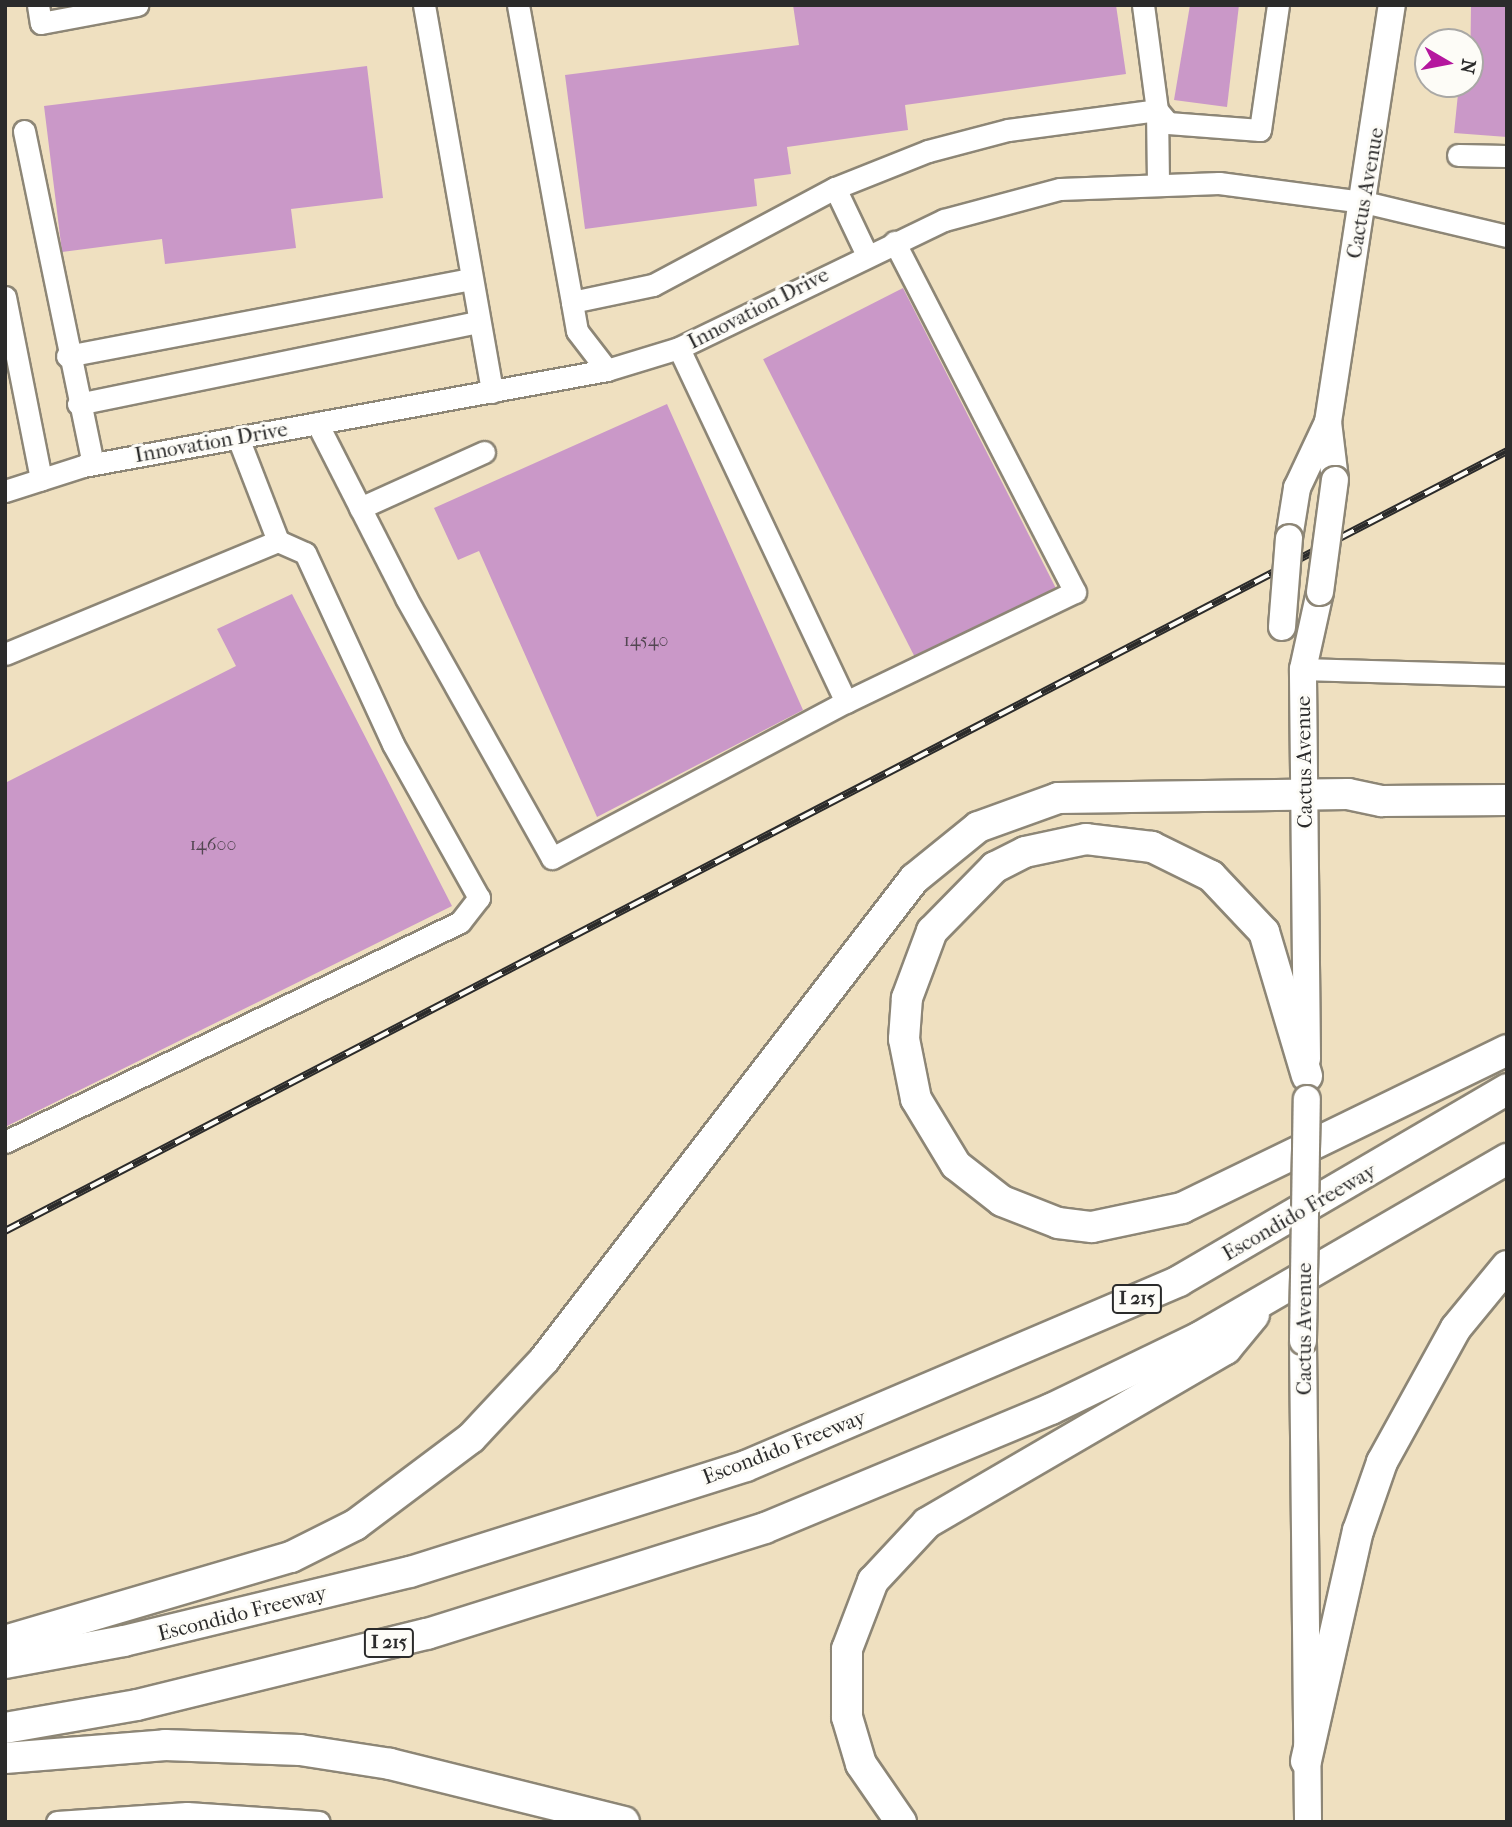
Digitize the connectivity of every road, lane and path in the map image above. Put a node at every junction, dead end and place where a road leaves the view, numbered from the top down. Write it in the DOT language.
graph roads {
  1 [pos="38,5"];
  2 [pos="137,5"];
  3 [pos="424,5"];
  4 [pos="518,5"];
  5 [pos="1143,5"];
  6 [pos="1278,5"];
  7 [pos="1392,5"];
  8 [pos="1157,110"];
  9 [pos="23,131"];
  10 [pos="1458,155"];
  11 [pos="1507,156"];
  12 [pos="1158,183"];
  13 [pos="835,188"];
  14 [pos="1364,202"];
  15 [pos="1507,236"];
  16 [pos="894,242"];
  17 [pos="866,253"];
  18 [pos="469,279"];
  19 [pos="5,297"];
  20 [pos="572,302"];
  21 [pos="476,322"];
  22 [pos="680,348"];
  23 [pos="66,356"];
  24 [pos="607,370"];
  25 [pos="492,392"];
  26 [pos="78,404"];
  27 [pos="1328,422"];
  28 [pos="317,423"];
  29 [pos="238,438"];
  30 [pos="484,452"];
  31 [pos="93,464"];
  32 [pos="41,479"];
  33 [pos="5,491"];
  34 [pos="360,508"];
  35 [pos="278,541"];
  36 [pos="5,654"];
  37 [pos="1303,669"];
  38 [pos="1507,675"];
  39 [pos="846,702"];
  40 [pos="1306,795"];
  41 [pos="1507,800"];
  42 [pos="1507,1050"];
  43 [pos="1307,1088"];
  44 [pos="1507,1089"];
  45 [pos="5,1142"];
  46 [pos="1507,1159"];
  47 [pos="1507,1266"];
  48 [pos="1264,1303"];
  49 [pos="5,1641"];
  50 [pos="5,1662"];
  51 [pos="5,1728"];
  52 [pos="5,1758"];
  53 [pos="1307,1760"];
  54 [pos="574,1810"];
  55 [pos="109,1819"];
  56 [pos="57,1822"];
  57 [pos="318,1822"];
  58 [pos="606,1822"];
  59 [pos="624,1822"];
  60 [pos="901,1822"];
  61 [pos="1308,1822"];
  1 -- 2 [label="street"];
  3 -- 18 [label="street"];
  4 -- 20 [label="street"];
  5 -- 8 [label="street"];
  6 -- 8 [label="street"];
  7 -- 14 [label="main road, Cactus Avenue"];
  8 -- 12 [label="street"];
  8 -- 13 [label="street"];
  9 -- 23 [label="street"];
  10 -- 11 [label="street"];
  12 -- 14 [label="street, Innovation Drive"];
  12 -- 16 [label="street, Innovation Drive"];
  13 -- 17 [label="street"];
  13 -- 20 [label="street"];
  14 -- 15 [label="street, Innovation Drive"];
  14 -- 27 [label="main road, Cactus Avenue"];
  16 -- 17 [label="street, Innovation Drive"];
  16 -- 39 [label="street"];
  17 -- 22 [label="street, Innovation Drive"];
  18 -- 21 [label="street"];
  18 -- 23 [label="street"];
  19 -- 32 [label="street"];
  20 -- 24 [label="street"];
  21 -- 25 [label="street"];
  21 -- 26 [label="street"];
  22 -- 24 [label="street, Innovation Drive"];
  22 -- 39 [label="street"];
  23 -- 26 [label="street"];
  24 -- 25 [label="street, Innovation Drive"];
  25 -- 28 [label="street, Innovation Drive"];
  26 -- 31 [label="street"];
  27 -- 37 [label="main road, Cactus Avenue, bridge"];
  27 -- 37 [label="main road, Cactus Avenue, bridge"];
  28 -- 29 [label="street, Innovation Drive"];
  28 -- 34 [label="street"];
  29 -- 31 [label="street, Innovation Drive"];
  29 -- 35 [label="street"];
  30 -- 34 [label="street"];
  31 -- 32 [label="street, Innovation Drive"];
  32 -- 33 [label="street, Innovation Drive"];
  34 -- 39 [label="street"];
  35 -- 36 [label="street"];
  35 -- 45 [label="street"];
  37 -- 38 [label="street"];
  37 -- 40 [label="main road, Cactus Avenue"];
  40 -- 41 [label="highway"];
  40 -- 43 [label="main road, Cactus Avenue"];
  40 -- 49 [label="highway"];
  42 -- 43 [label="highway"];
  43 -- 53 [label="main road, Cactus Avenue, bridge"];
  44 -- 50 [label="highway, Escondido Freeway / I 215"];
  46 -- 48 [label="highway, I 215"];
  47 -- 53 [label="highway"];
  48 -- 51 [label="highway, I 215"];
  48 -- 60 [label="highway"];
  52 -- 54 [label="highway"];
  53 -- 61 [label="main road, Cactus Avenue"];
  54 -- 58 [label="highway"];
  54 -- 59 [label="highway"];
  55 -- 56 [label="street"];
  55 -- 57 [label="street"];
}
